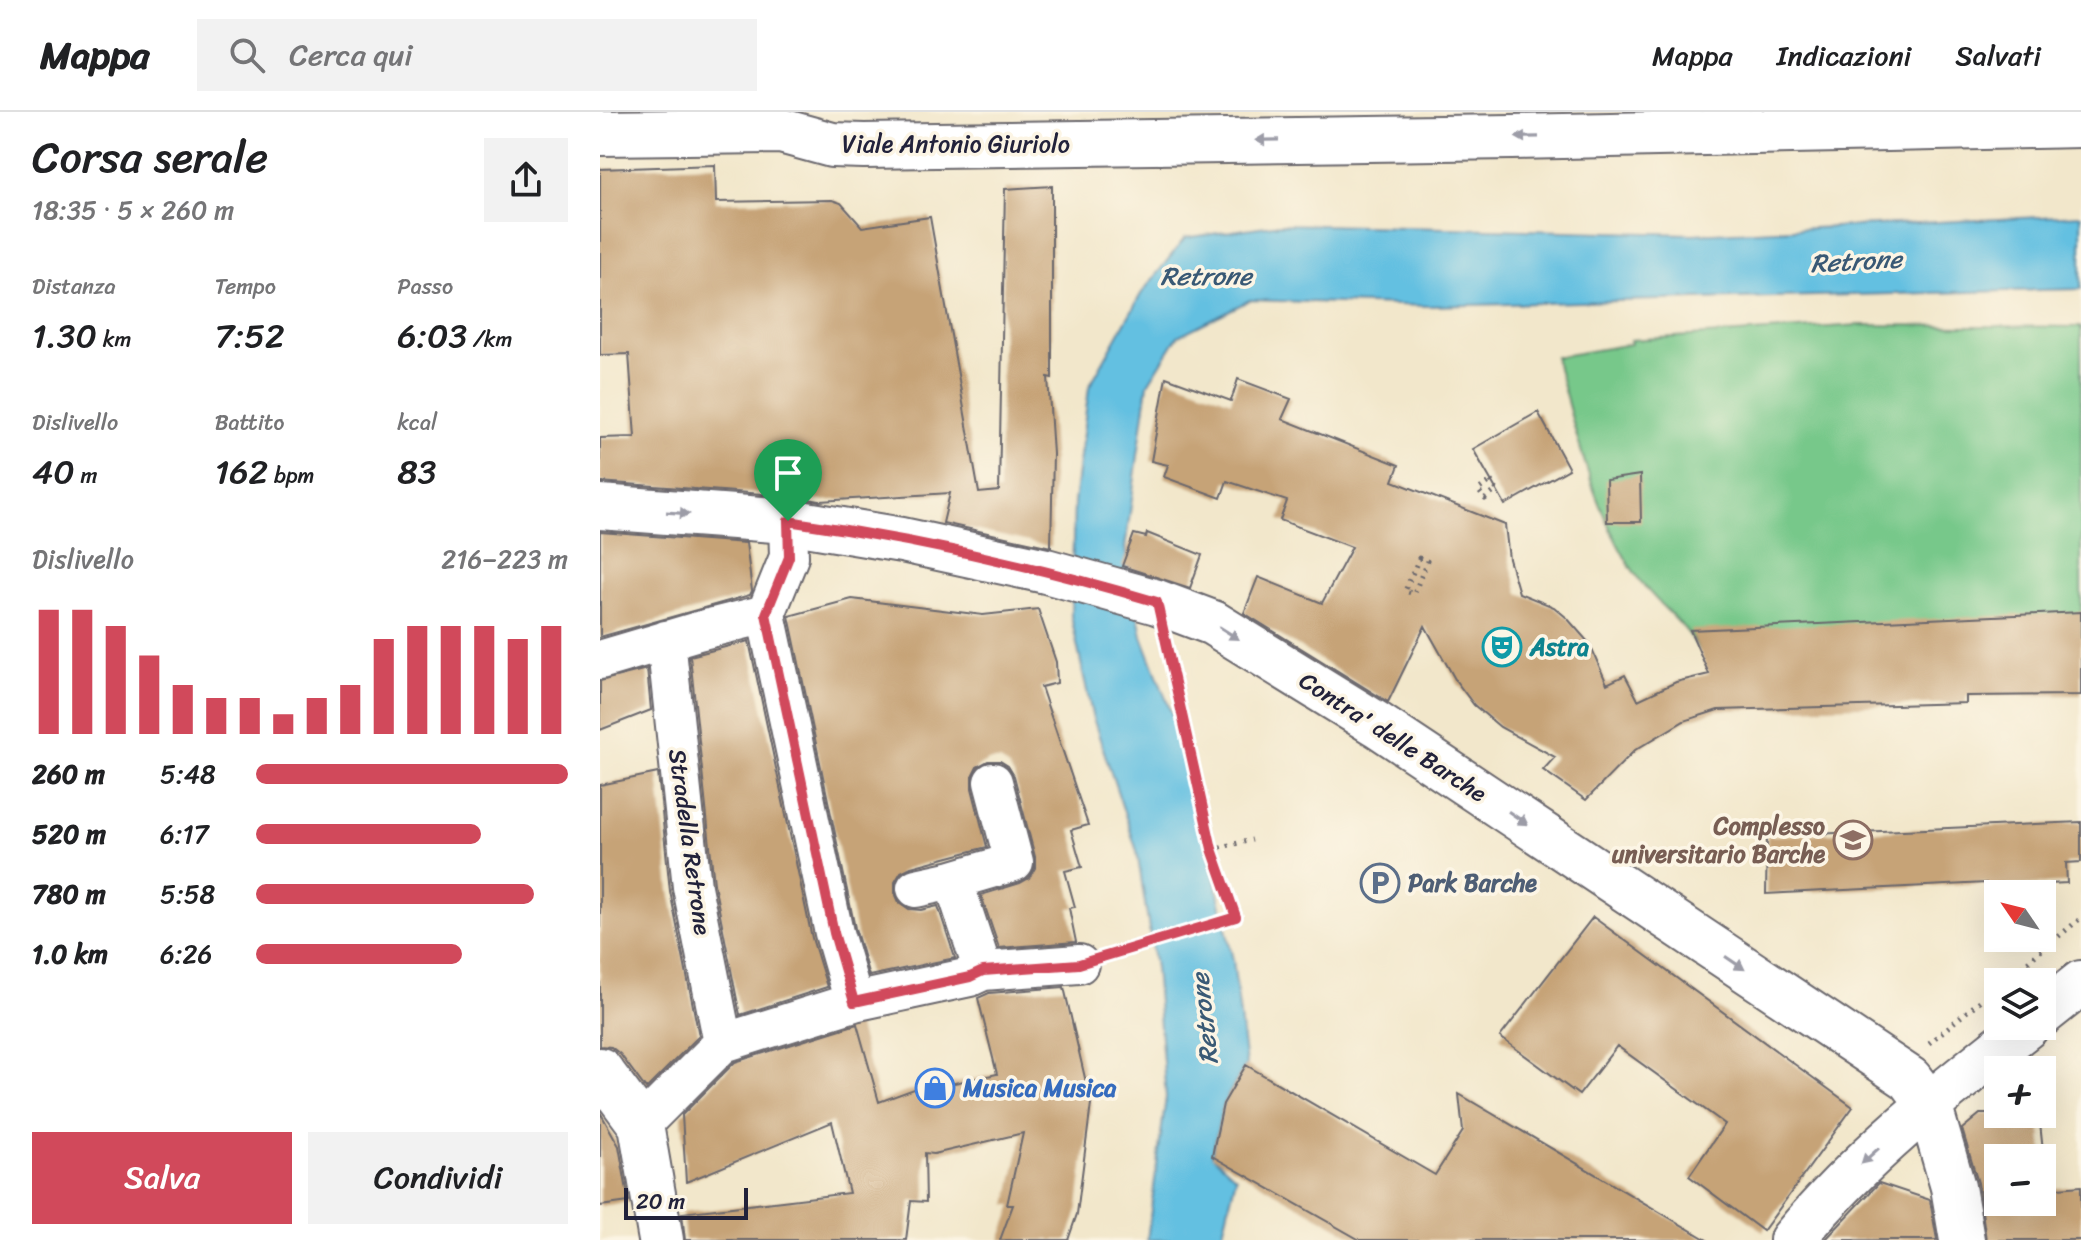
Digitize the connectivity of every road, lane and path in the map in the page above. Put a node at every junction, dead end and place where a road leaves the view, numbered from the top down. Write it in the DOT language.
graph roads {
  1 [pos="2081,125"];
  2 [pos="600,133"];
  3 [pos="600,507"];
  4 [pos="788,521"];
  5 [pos="1414,594"];
  6 [pos="1157,602"];
  7 [pos="766,614"];
  8 [pos="666,640"];
  9 [pos="600,660"];
  10 [pos="993,782"];
  11 [pos="1252,840"];
  12 [pos="1212,849"];
  13 [pos="953,880"];
  14 [pos="916,888"];
  15 [pos="2081,918"];
  16 [pos="1079,964"];
  17 [pos="2020,968"];
  18 [pos="983,971"];
  19 [pos="2081,983"];
  20 [pos="1984,998"];
  21 [pos="854,1002"];
  22 [pos="2056,1003"];
  23 [pos="2009,1040"];
  24 [pos="723,1043"];
  25 [pos="1925,1046"];
  26 [pos="600,1070"];
  27 [pos="1929,1104"];
  28 [pos="641,1125"];
  29 [pos="661,1240"];
  30 [pos="1792,1240"];
  31 [pos="1962,1240"];
  1 -- 2 [label="street, Viale Antonio Giuriolo, one-way"];
  3 -- 4 [label="street, Contra' delle Barche, one-way"];
  4 -- 6 [label="street, Contra' delle Barche"];
  4 -- 7 [label="street"];
  5 -- 5 [label="path"];
  6 -- 12 [label="path"];
  6 -- 27 [label="street, Contra' delle Barche, one-way"];
  7 -- 8 [label="street"];
  7 -- 21 [label="street"];
  8 -- 9 [label="street"];
  8 -- 24 [label="street, Stradella Retrone"];
  10 -- 13 [label="street"];
  11 -- 12 [label="path"];
  12 -- 16 [label="path"];
  13 -- 14 [label="street"];
  13 -- 18 [label="street"];
  15 -- 17 [label="path"];
  16 -- 18 [label="street"];
  18 -- 21 [label="street"];
  19 -- 22 [label="street"];
  20 -- 25 [label="path"];
  21 -- 24 [label="street"];
  23 -- 27 [label="street"];
  24 -- 28 [label="street"];
  26 -- 28 [label="street"];
  27 -- 30 [label="street, one-way"];
  27 -- 31 [label="street"];
  28 -- 29 [label="street"];
}
